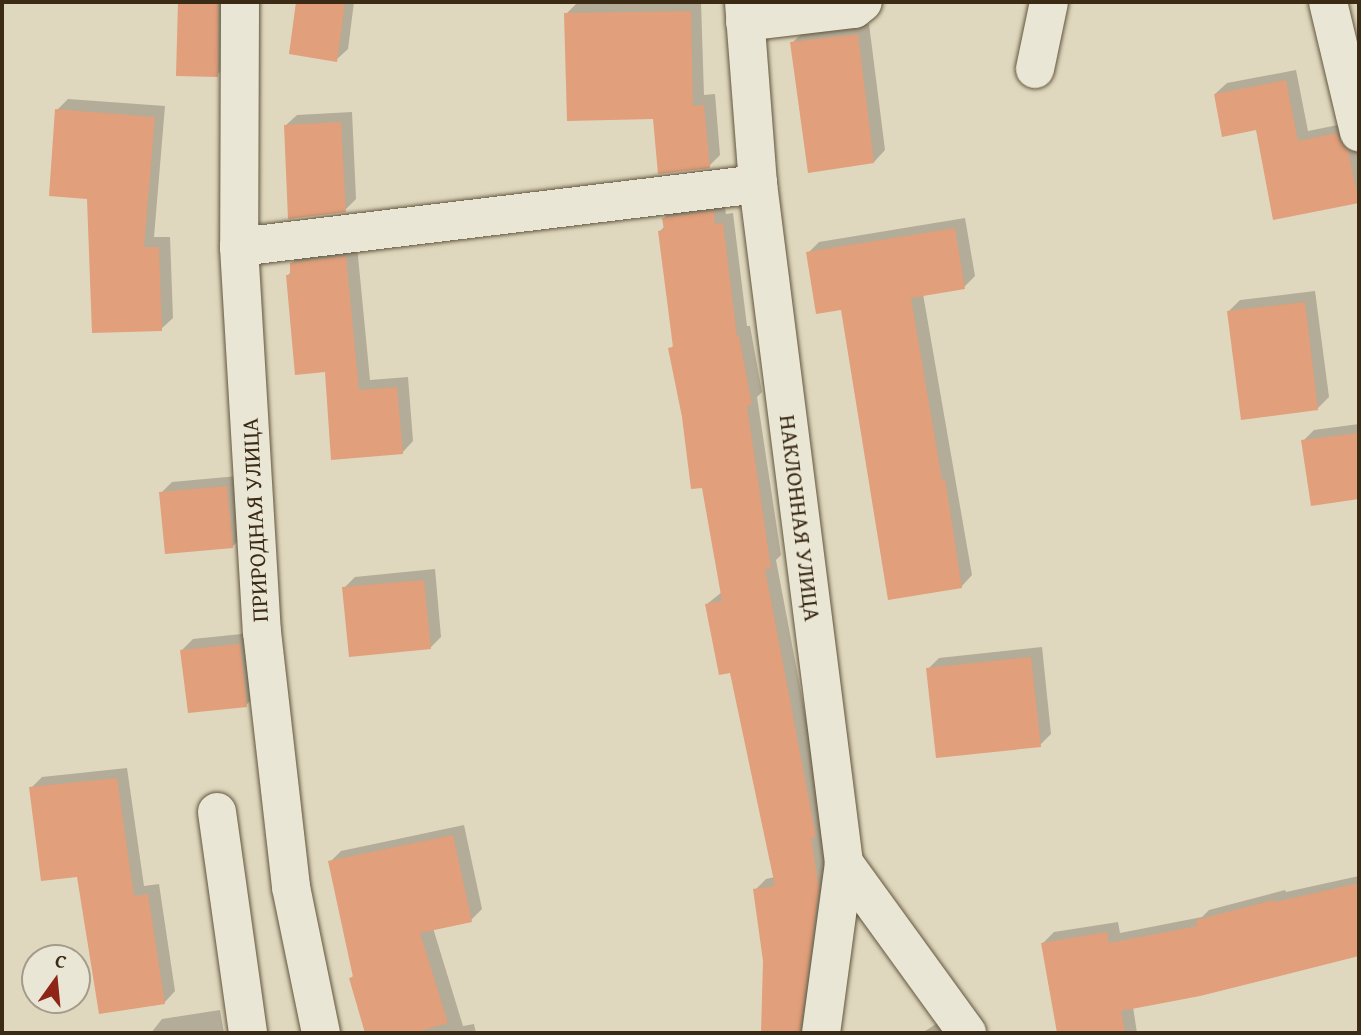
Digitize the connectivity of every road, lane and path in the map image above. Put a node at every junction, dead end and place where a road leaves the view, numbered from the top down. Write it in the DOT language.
graph roads {
  1 [pos="240,2"];
  2 [pos="863,2"];
  3 [pos="1049,2"];
  4 [pos="1328,2"];
  5 [pos="745,12"];
  6 [pos="1035,69"];
  7 [pos="1359,132"];
  8 [pos="758,184"];
  9 [pos="239,247"];
  10 [pos="217,812"];
  11 [pos="844,863"];
  12 [pos="248,1033"];
  13 [pos="321,1033"];
  14 [pos="821,1033"];
  15 [pos="967,1033"];
  1 -- 9 [label="street, ПРИРОДНАЯ УЛИЦА"];
  2 -- 5 [label="street"];
  3 -- 6 [label="street"];
  4 -- 7 [label="street"];
  5 -- 8 [label="street, НАКЛОННАЯ УЛИЦА"];
  8 -- 9 [label="street"];
  8 -- 11 [label="street, НАКЛОННАЯ УЛИЦА"];
  9 -- 13 [label="street, ПРИРОДНАЯ УЛИЦА"];
  10 -- 12 [label="street"];
  11 -- 14 [label="street, НАКЛОННАЯ УЛИЦА"];
  11 -- 15 [label="street"];
}
